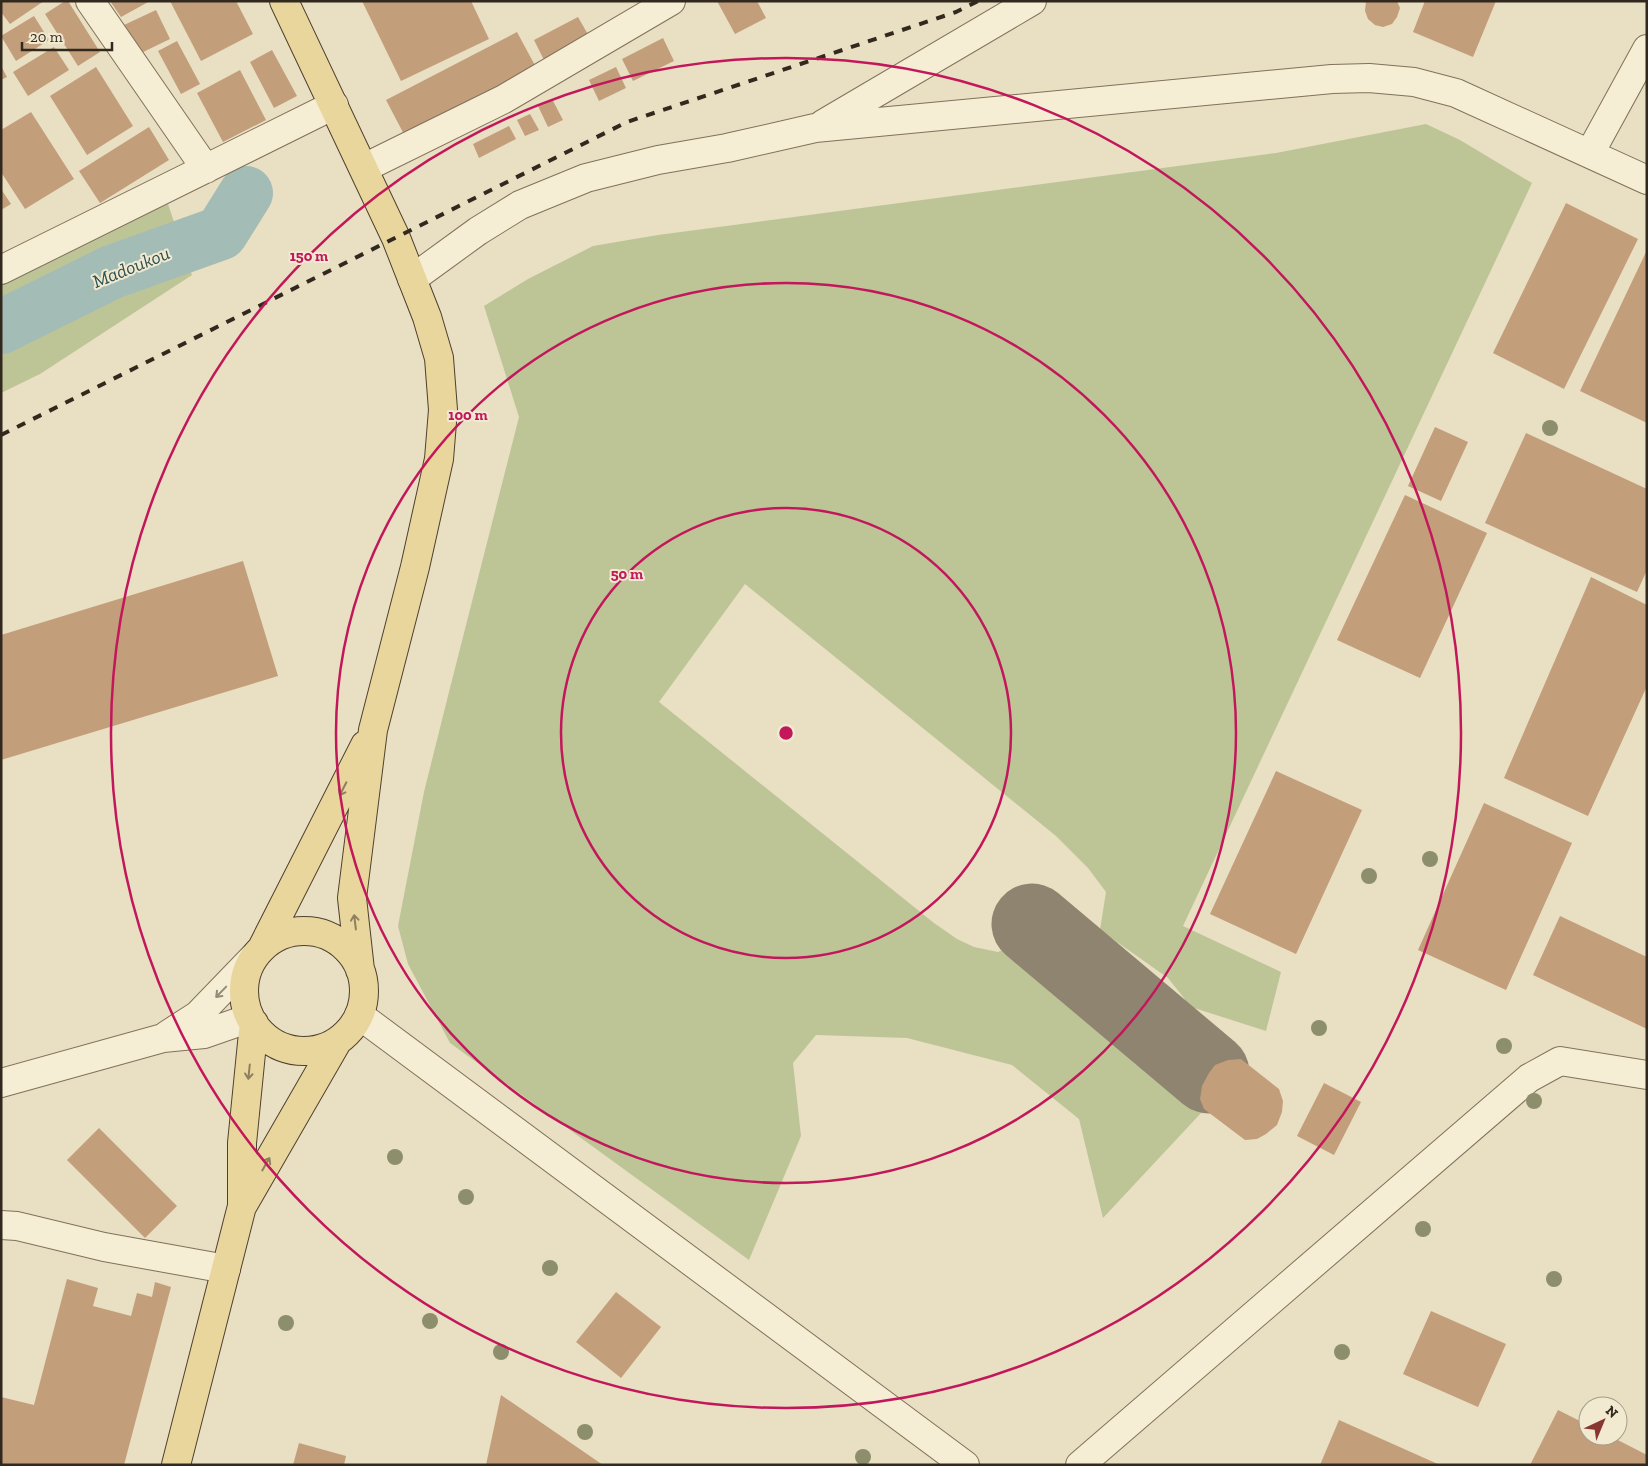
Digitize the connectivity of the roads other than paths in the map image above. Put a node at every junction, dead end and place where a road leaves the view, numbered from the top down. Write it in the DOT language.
graph roads {
  1 [pos="90,1"];
  2 [pos="284,1"];
  3 [pos="671,1"];
  4 [pos="1032,1"];
  5 [pos="1647,49"];
  6 [pos="334,105"];
  7 [pos="815,128"];
  8 [pos="1590,153"];
  9 [pos="364,168"];
  10 [pos="206,169"];
  11 [pos="1647,180"];
  12 [pos="1,270"];
  13 [pos="412,279"];
  14 [pos="373,730"];
  15 [pos="258,952"];
  16 [pos="360,970"];
  17 [pos="359,1016"];
  18 [pos="252,1020"];
  19 [pos="163,1038"];
  20 [pos="337,1042"];
  21 [pos="1647,1075"];
  22 [pos="1,1083"];
  23 [pos="242,1206"];
  24 [pos="1,1225"];
  25 [pos="226,1269"];
  26 [pos="176,1465"];
  27 [pos="965,1465"];
  28 [pos="1080,1465"];
  1 -- 10 [label="street"];
  2 -- 6 [label="main road"];
  3 -- 9 [label="street"];
  4 -- 7 [label="street"];
  5 -- 8 [label="street"];
  6 -- 9 [label="main road"];
  6 -- 10 [label="street"];
  7 -- 8 [label="street"];
  7 -- 13 [label="street"];
  8 -- 11 [label="street"];
  9 -- 13 [label="main road"];
  10 -- 12 [label="street"];
  13 -- 14 [label="main road"];
  14 -- 15 [label="main road, one-way"];
  16 -- 14 [label="main road, one-way"];
  15 -- 16 [label="main road"];
  15 -- 18 [label="main road"];
  15 -- 19 [label="street, one-way"];
  16 -- 17 [label="main road"];
  17 -- 20 [label="main road"];
  17 -- 27 [label="street"];
  18 -- 19 [label="street"];
  18 -- 20 [label="main road"];
  18 -- 23 [label="main road, one-way"];
  19 -- 22 [label="street"];
  23 -- 20 [label="main road, one-way"];
  21 -- 28 [label="street"];
  23 -- 25 [label="main road"];
  24 -- 25 [label="street"];
  25 -- 26 [label="main road"];
}
